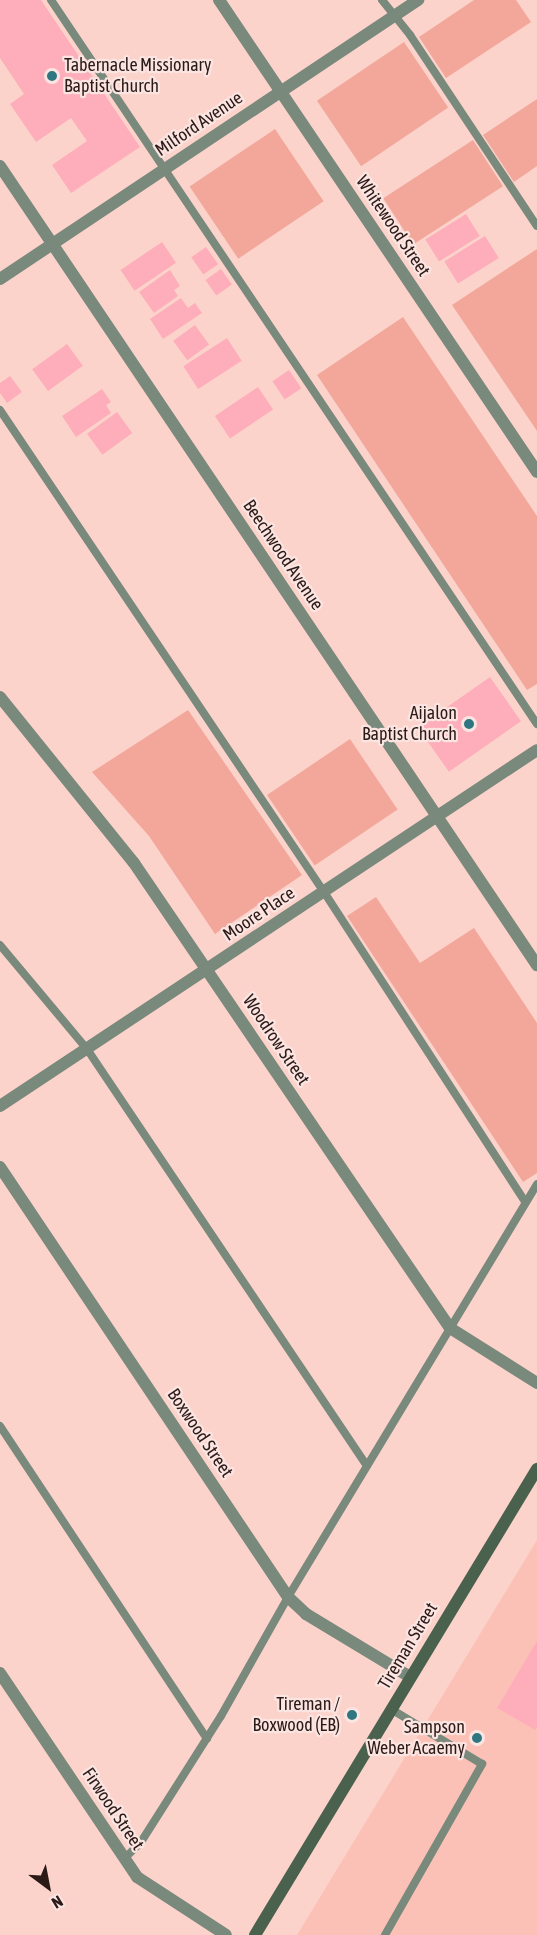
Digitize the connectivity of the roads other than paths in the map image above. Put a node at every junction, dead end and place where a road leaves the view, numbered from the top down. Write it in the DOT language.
graph roads {
  1 [pos="51,0"];
  2 [pos="219,0"];
  3 [pos="382,0"];
  4 [pos="418,0"];
  5 [pos="393,16"];
  6 [pos="281,91"];
  7 [pos="0,166"];
  8 [pos="164,170"];
  9 [pos="537,226"];
  10 [pos="52,244"];
  11 [pos="0,279"];
  12 [pos="0,410"];
  13 [pos="537,472"];
  14 [pos="0,697"];
  15 [pos="537,724"];
  16 [pos="537,750"];
  17 [pos="437,817"];
  18 [pos="324,892"];
  19 [pos="0,945"];
  20 [pos="537,965"];
  21 [pos="206,971"];
  22 [pos="87,1049"];
  23 [pos="0,1106"];
  24 [pos="0,1167"];
  25 [pos="537,1184"];
  26 [pos="525,1202"];
  27 [pos="450,1328"];
  28 [pos="537,1383"];
  29 [pos="0,1426"];
  30 [pos="367,1466"];
  31 [pos="537,1468"];
  32 [pos="288,1597"];
  33 [pos="0,1673"];
  34 [pos="410,1677"];
  35 [pos="391,1709"];
  36 [pos="207,1739"];
  37 [pos="125,1858"];
  38 [pos="226,1935"];
  39 [pos="255,1935"];
  40 [pos="385,1935"];
  1 -- 8 [label="lane"];
  2 -- 6 [label="street, Whitewood Street"];
  3 -- 5 [label="lane"];
  4 -- 5 [label="street, Milford Avenue"];
  5 -- 6 [label="street, Milford Avenue"];
  5 -- 9 [label="lane"];
  6 -- 8 [label="street, Milford Avenue"];
  6 -- 13 [label="street, Whitewood Street"];
  7 -- 10 [label="street, Beechwood Avenue"];
  8 -- 10 [label="street, Milford Avenue"];
  8 -- 15 [label="lane"];
  10 -- 11 [label="street, Milford Avenue"];
  10 -- 17 [label="street, Beechwood Avenue"];
  12 -- 18 [label="lane"];
  14 -- 21 [label="street, Woodrow Street"];
  16 -- 17 [label="street, Moore Place"];
  17 -- 18 [label="street, Moore Place"];
  17 -- 20 [label="street, Beechwood Avenue"];
  18 -- 21 [label="street, Moore Place"];
  18 -- 26 [label="lane"];
  19 -- 22 [label="lane"];
  21 -- 22 [label="street, Moore Place"];
  21 -- 27 [label="street, Woodrow Street"];
  22 -- 23 [label="street, Moore Place"];
  22 -- 30 [label="lane"];
  24 -- 32 [label="street, Boxwood Street"];
  25 -- 26 [label="lane"];
  26 -- 27 [label="lane"];
  27 -- 28 [label="street, Woodrow Street"];
  27 -- 30 [label="lane"];
  29 -- 36 [label="lane"];
  30 -- 32 [label="lane"];
  31 -- 34 [label="street, Tireman Street"];
  32 -- 34 [label="street, Boxwood Street"];
  32 -- 36 [label="lane"];
  33 -- 37 [label="street, Firwood Street"];
  34 -- 35 [label="street, Tireman Street"];
  35 -- 39 [label="street, Tireman Street"];
  35 -- 40 [label="lane"];
  36 -- 37 [label="lane"];
  37 -- 38 [label="street, Firwood Street"];
}
